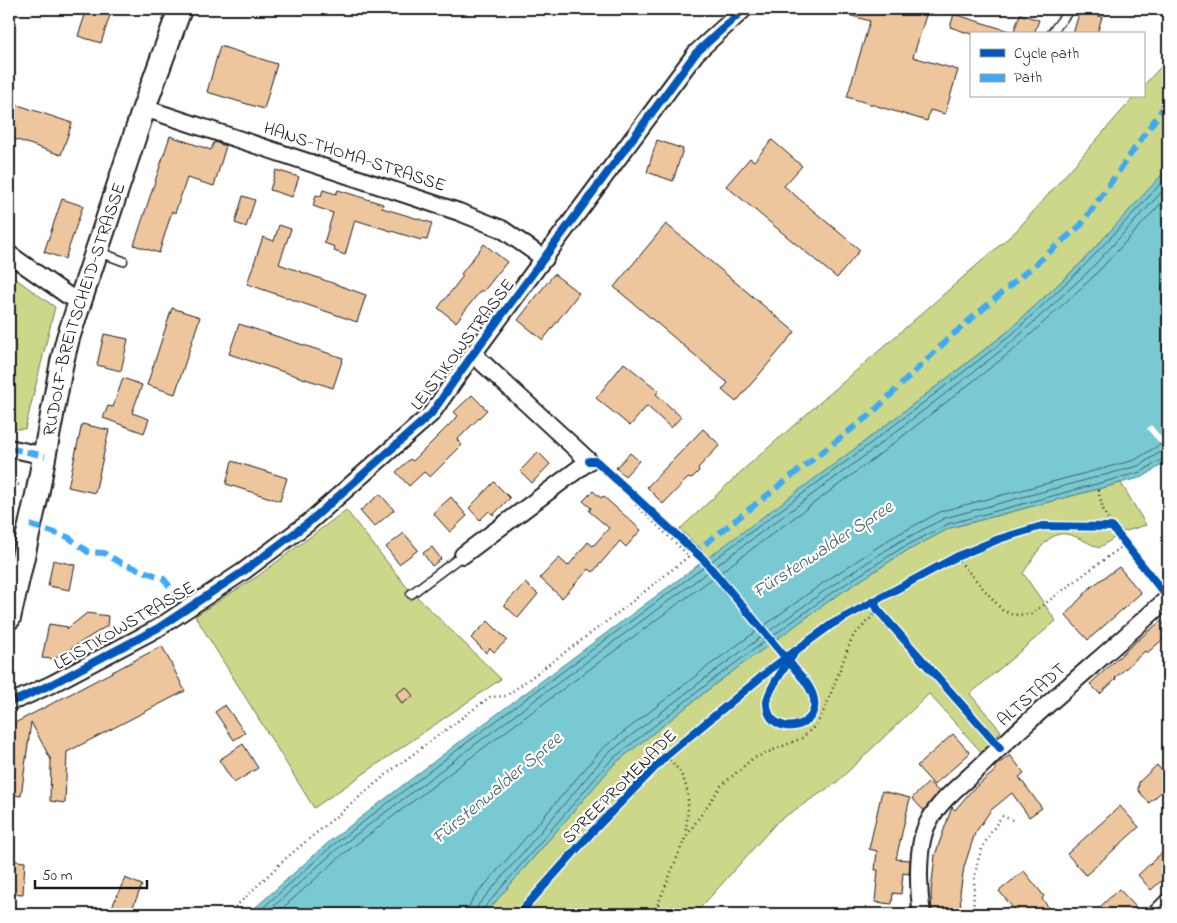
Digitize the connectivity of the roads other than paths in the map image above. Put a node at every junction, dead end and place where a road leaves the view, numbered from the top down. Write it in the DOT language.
graph roads {
  1 [pos="180,9"];
  2 [pos="744,9"];
  3 [pos="1070,9"];
  4 [pos="1053,32"];
  5 [pos="144,108"];
  6 [pos="97,251"];
  7 [pos="9,254"];
  8 [pos="544,259"];
  9 [pos="123,261"];
  10 [pos="80,301"];
  11 [pos="473,354"];
  12 [pos="9,448"];
  13 [pos="45,456"];
  14 [pos="463,555"];
  15 [pos="411,594"];
  16 [pos="1168,599"];
  17 [pos="9,618"];
  18 [pos="9,701"];
  19 [pos="1168,902"];
  20 [pos="922,914"];
  21 [pos="1156,914"];
  1 -- 5 [label="main road, RUDOLF-BREITSCHEID-STRASSE"];
  2 -- 8 [label="street, LEISTIKOWSTRASSE"];
  3 -- 4 [label="lane"];
  5 -- 6 [label="main road, RUDOLF-BREITSCHEID-STRASSE"];
  5 -- 8 [label="street, HANS-THOMA-STRASSE"];
  6 -- 9 [label="lane"];
  6 -- 10 [label="main road, RUDOLF-BREITSCHEID-STRASSE"];
  7 -- 10 [label="street"];
  8 -- 11 [label="street, LEISTIKOWSTRASSE"];
  10 -- 13 [label="main road, RUDOLF-BREITSCHEID-STRASSE"];
  11 -- 14 [label="street, LEISTIKOWSTRASSE"];
  11 -- 18 [label="street, LEISTIKOWSTRASSE"];
  12 -- 13 [label="street"];
  13 -- 17 [label="main road, RUDOLF-BREITSCHEID-STRASSE"];
  14 -- 15 [label="lane"];
  16 -- 20 [label="street, ALTSTADT"];
  19 -- 21 [label="street"];
}
